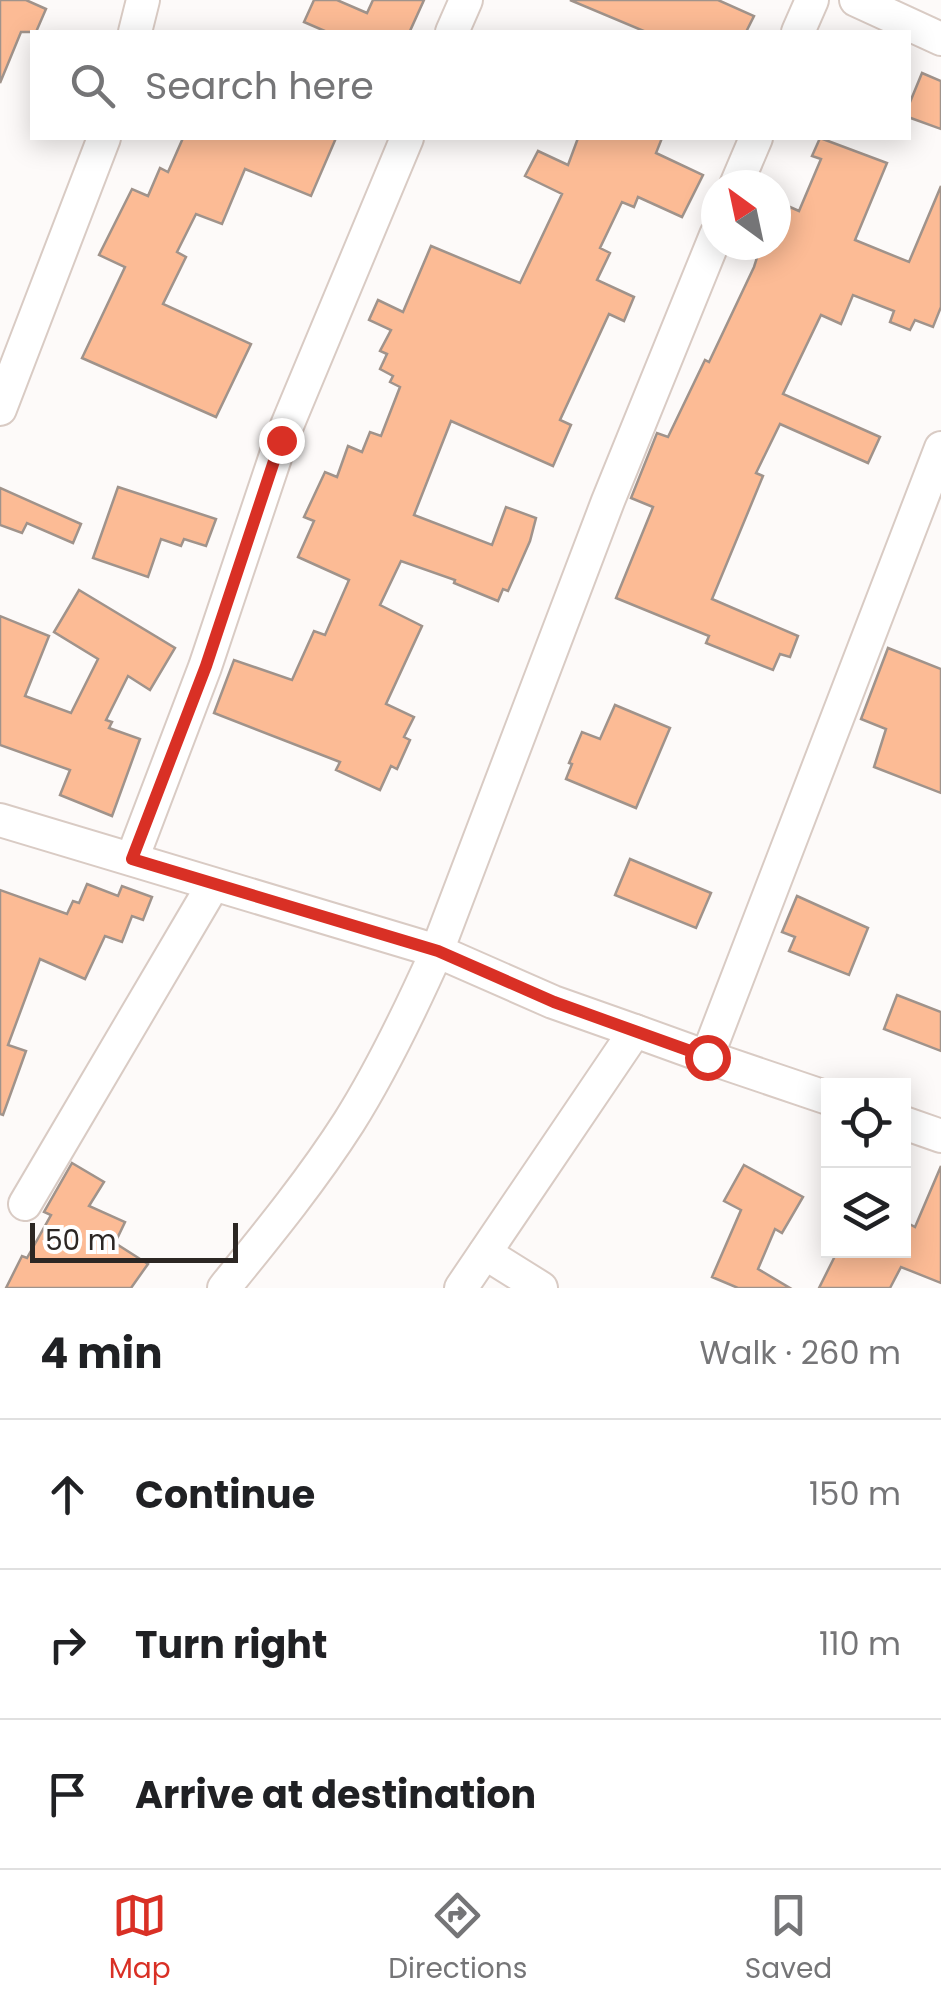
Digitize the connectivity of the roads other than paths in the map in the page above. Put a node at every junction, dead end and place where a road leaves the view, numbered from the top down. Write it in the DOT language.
graph roads {
  1 [pos="143,0"];
  2 [pos="466,0"];
  3 [pos="812,0"];
  4 [pos="856,0"];
  5 [pos="136,30"];
  6 [pos="453,30"];
  7 [pos="799,30"];
  8 [pos="941,39"];
  9 [pos="103,140"];
  10 [pos="406,140"];
  11 [pos="755,140"];
  12 [pos="742,170"];
  13 [pos="706,260"];
  14 [pos="0,409"];
  15 [pos="941,448"];
  16 [pos="0,820"];
  17 [pos="132,859"];
  18 [pos="213,885"];
  19 [pos="438,951"];
  20 [pos="635,1032"];
  21 [pos="707,1057"];
  22 [pos="821,1096"];
  23 [pos="911,1125"];
  24 [pos="941,1136"];
  25 [pos="25,1204"];
  26 [pos="486,1253"];
  27 [pos="224,1288"];
  28 [pos="461,1288"];
  29 [pos="540,1288"];
  1 -- 5 [label="street"];
  2 -- 6 [label="street"];
  3 -- 7 [label="street"];
  4 -- 8 [label="street"];
  9 -- 14 [label="street"];
  10 -- 17 [label="street"];
  11 -- 12 [label="street"];
  13 -- 19 [label="street"];
  15 -- 21 [label="street"];
  16 -- 17 [label="street"];
  17 -- 18 [label="street"];
  18 -- 19 [label="street"];
  18 -- 25 [label="street"];
  19 -- 20 [label="street"];
  19 -- 27 [label="street"];
  20 -- 21 [label="street"];
  20 -- 26 [label="street"];
  21 -- 22 [label="street"];
  23 -- 24 [label="street"];
  26 -- 28 [label="street"];
  26 -- 29 [label="street"];
}
